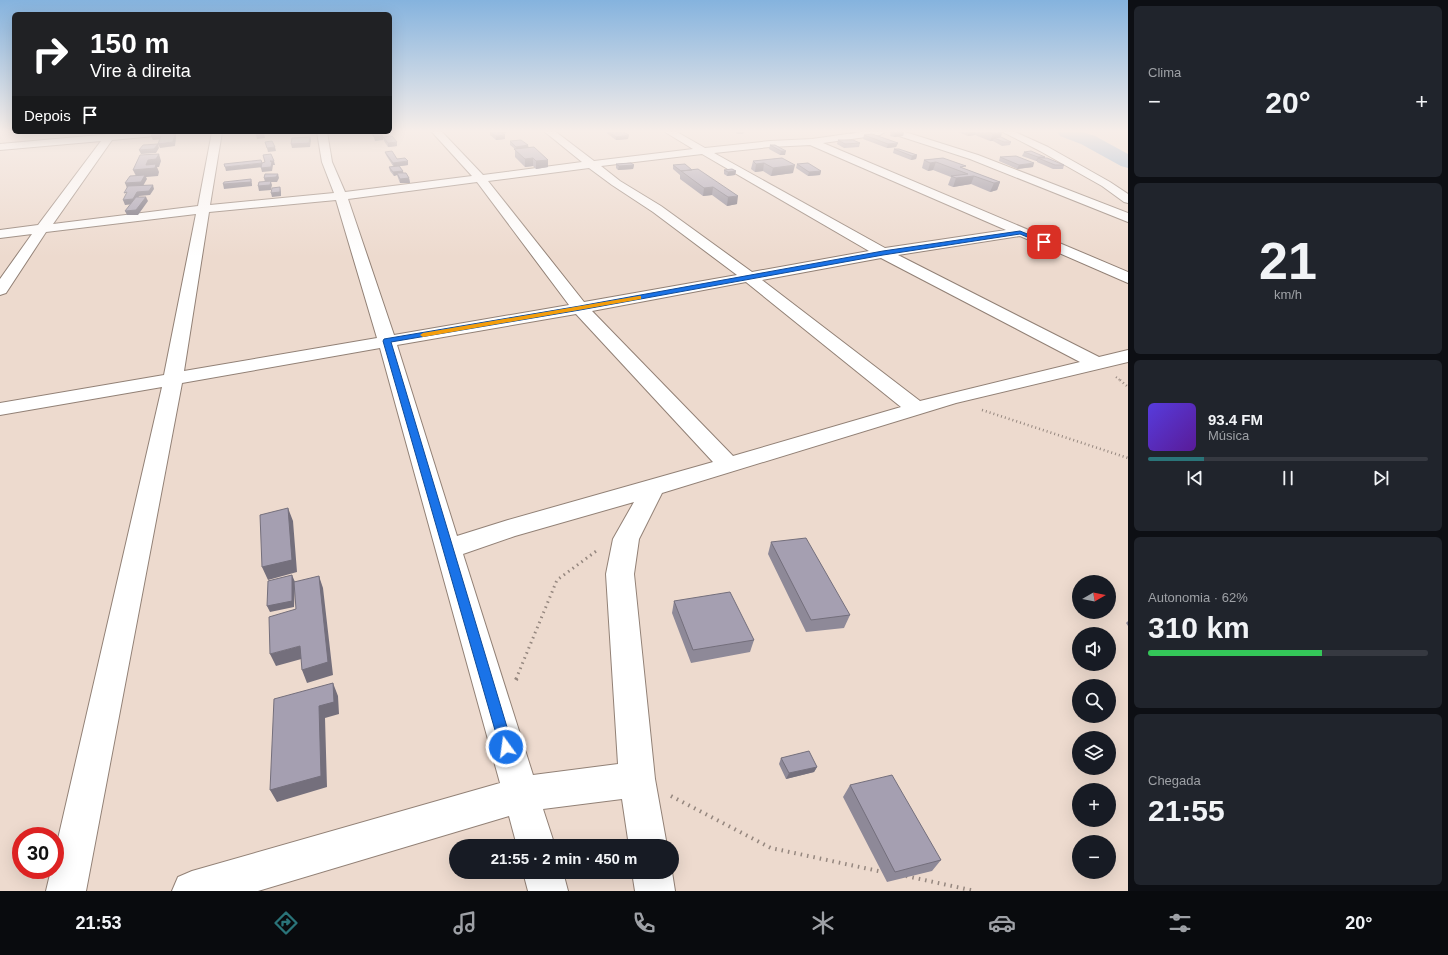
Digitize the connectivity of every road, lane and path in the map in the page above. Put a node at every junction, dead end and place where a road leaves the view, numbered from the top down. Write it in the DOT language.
graph roads {
  1 [pos="82,174"];
  2 [pos="209,174"];
  3 [pos="332,174"];
  4 [pos="476,174"];
  5 [pos="524,174"];
  6 [pos="603,174"];
  7 [pos="743,174"];
  8 [pos="885,174"];
  9 [pos="1016,174"];
  10 [pos="1088,174"];
  11 [pos="481,179"];
  12 [pos="341,196"];
  13 [pos="1128,199"];
  14 [pos="202,209"];
  15 [pos="1128,218"];
  16 [pos="42,229"];
  17 [pos="1020,232"];
  18 [pos="0,234"];
  19 [pos="883,253"];
  20 [pos="749,277"];
  21 [pos="1128,278"];
  22 [pos="0,290"];
  23 [pos="580,308"];
  24 [pos="387,341"];
  25 [pos="1128,356"];
  26 [pos="1098,364"];
  27 [pos="173,379"];
  28 [pos="949,399"];
  29 [pos="0,409"];
  30 [pos="917,409"];
  31 [pos="1128,458"];
  32 [pos="728,465"];
  33 [pos="652,488"];
  34 [pos="626,539"];
  35 [pos="448,549"];
  36 [pos="499,720"];
  37 [pos="637,779"];
  38 [pos="522,794"];
  39 [pos="534,839"];
  40 [pos="647,839"];
  41 [pos="889,873"];
  42 [pos="897,874"];
  43 [pos="545,879"];
  44 [pos="653,879"];
  45 [pos="66,891"];
  46 [pos="192,891"];
  47 [pos="548,891"];
  48 [pos="655,891"];
  49 [pos="975,891"];
  1 -- 16 [label="street"];
  2 -- 14 [label="street"];
  3 -- 12 [label="street"];
  4 -- 11 [label="street"];
  5 -- 11 [label="street"];
  6 -- 20 [label="street"];
  7 -- 19 [label="street"];
  8 -- 17 [label="street"];
  9 -- 15 [label="street"];
  10 -- 13 [label="street"];
  11 -- 12 [label="street"];
  11 -- 23 [label="street"];
  12 -- 14 [label="street"];
  12 -- 24 [label="street"];
  14 -- 16 [label="street"];
  14 -- 27 [label="street"];
  16 -- 18 [label="street"];
  16 -- 22 [label="street"];
  17 -- 19 [label="street"];
  17 -- 21 [label="street"];
  19 -- 20 [label="street"];
  19 -- 26 [label="street"];
  20 -- 23 [label="street"];
  20 -- 30 [label="street"];
  23 -- 24 [label="street"];
  23 -- 32 [label="street"];
  24 -- 27 [label="street"];
  24 -- 35 [label="street"];
  25 -- 26 [label="street"];
  26 -- 28 [label="street"];
  27 -- 29 [label="street"];
  27 -- 45 [label="street"];
  28 -- 30 [label="street"];
  28 -- 31 [label="path"];
  30 -- 32 [label="street"];
  32 -- 33 [label="street"];
  33 -- 34 [label="street"];
  33 -- 35 [label="street"];
  34 -- 36 [label="path"];
  34 -- 37 [label="street"];
  35 -- 36 [label="street"];
  36 -- 38 [label="street"];
  37 -- 38 [label="street"];
  37 -- 40 [label="street"];
  37 -- 41 [label="path"];
  38 -- 39 [label="street"];
  38 -- 46 [label="street"];
  42 -- 49 [label="path"];
  43 -- 47 [label="street"];
  44 -- 48 [label="street"];
}
